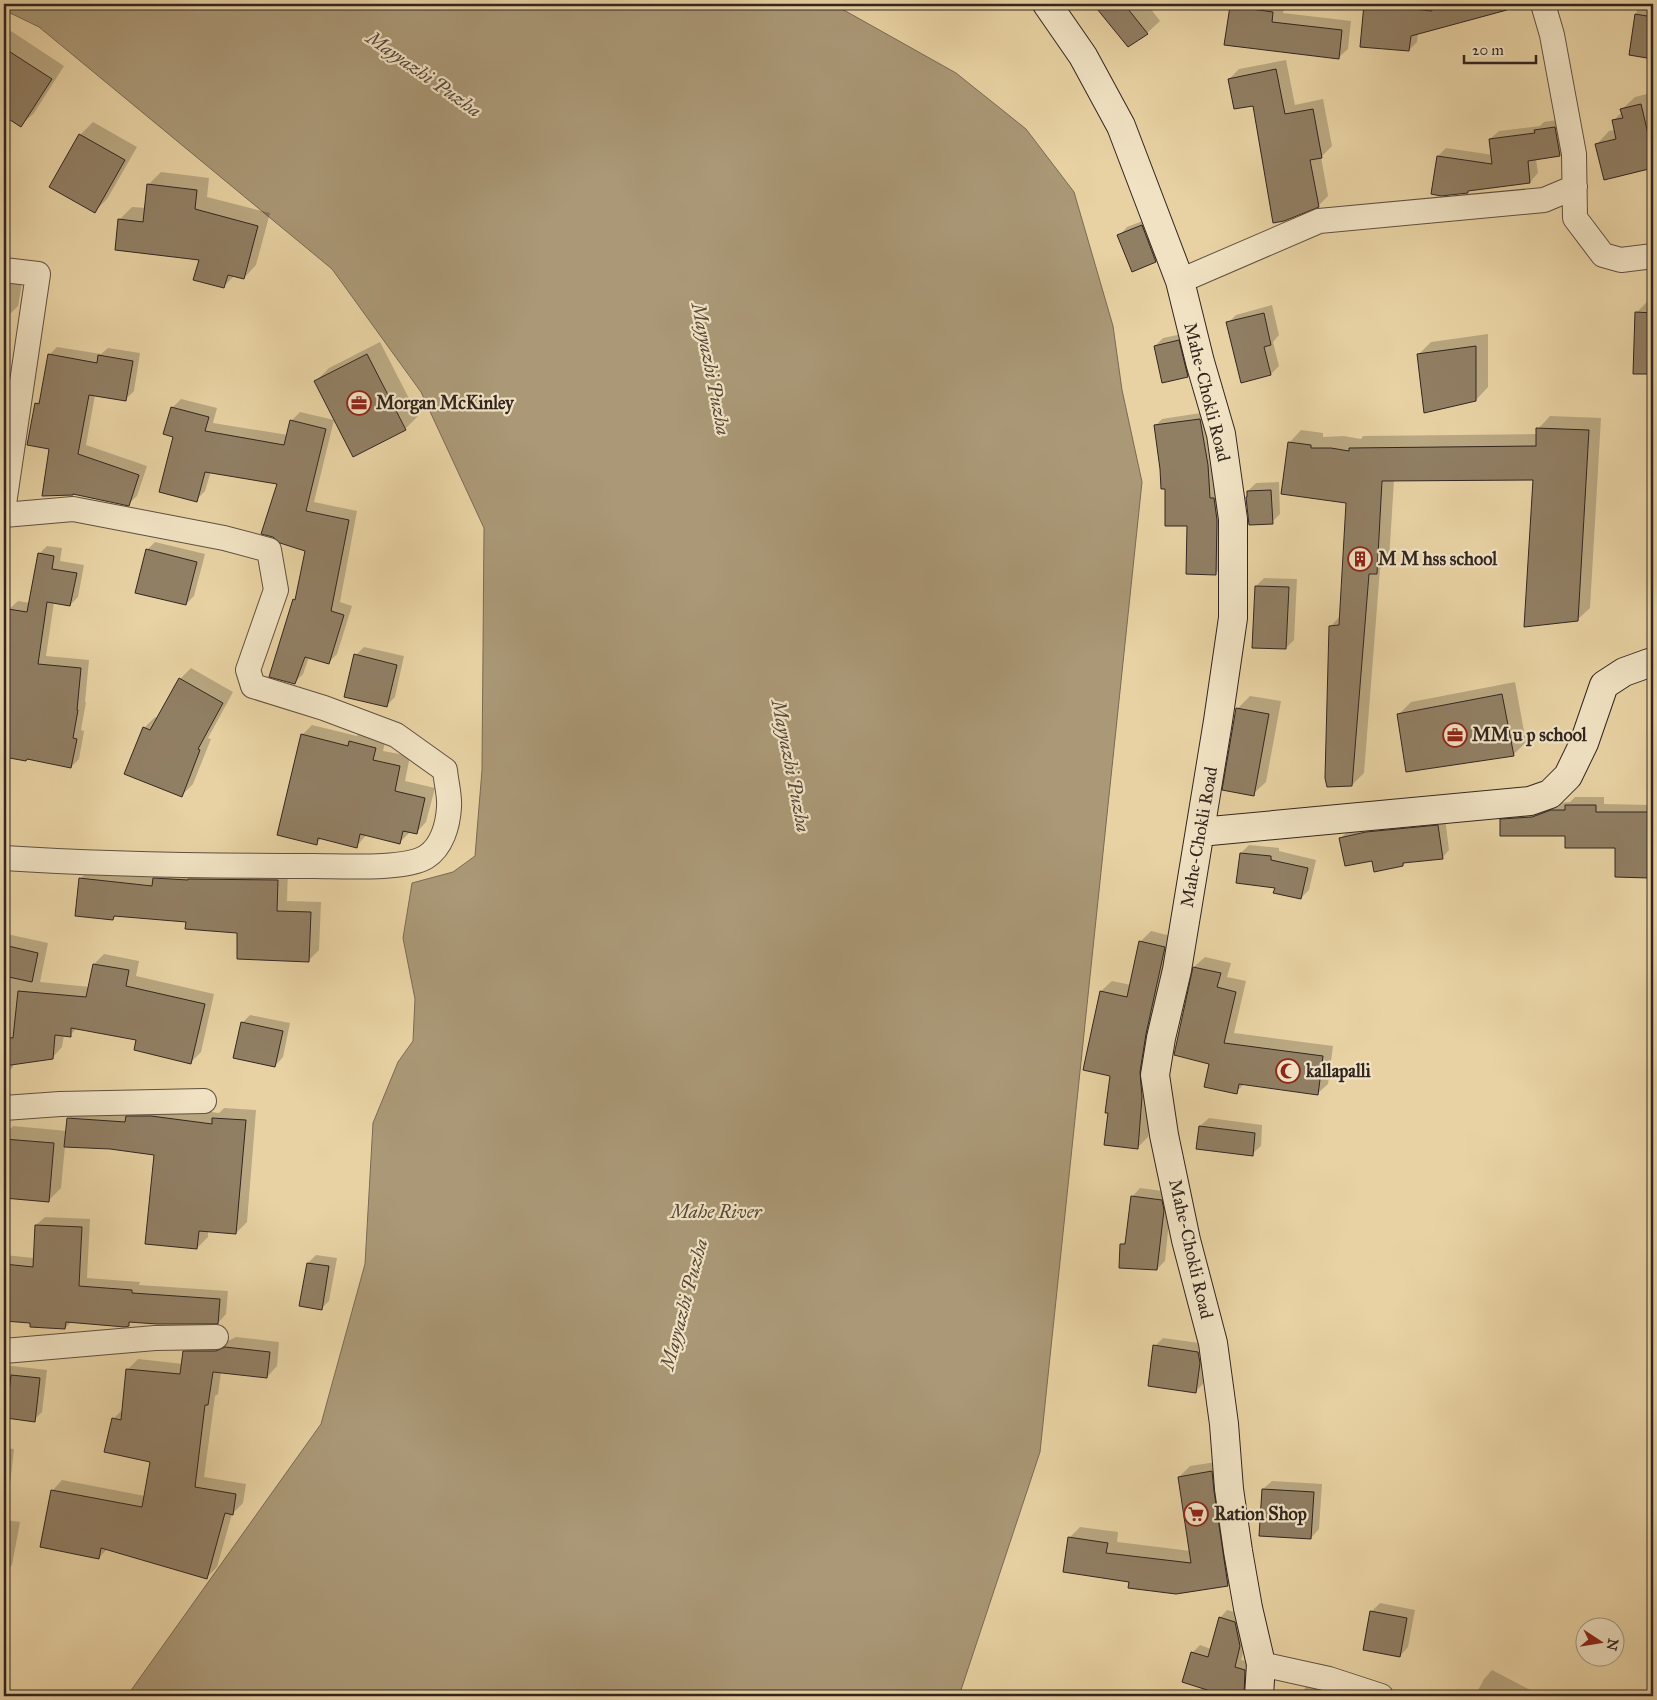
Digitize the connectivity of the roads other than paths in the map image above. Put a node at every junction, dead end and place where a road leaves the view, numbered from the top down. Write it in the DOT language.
graph roads {
  1 [pos="1047,4"];
  2 [pos="1543,4"];
  3 [pos="1575,187"];
  4 [pos="1653,256"];
  5 [pos="4,270"];
  6 [pos="1180,282"];
  7 [pos="4,504"];
  8 [pos="4,515"];
  9 [pos="1653,664"];
  10 [pos="1200,832"];
  11 [pos="4,858"];
  12 [pos="204,1101"];
  13 [pos="4,1108"];
  14 [pos="216,1337"];
  15 [pos="4,1351"];
  16 [pos="1262,1664"];
  17 [pos="1259,1696"];
  18 [pos="1381,1696"];
  1 -- 6 [label="street, Mahe-Chokli Road"];
  2 -- 3 [label="street"];
  3 -- 4 [label="street"];
  3 -- 6 [label="street"];
  5 -- 7 [label="street"];
  6 -- 10 [label="street, Mahe-Chokli Road"];
  8 -- 11 [label="street"];
  9 -- 10 [label="street"];
  10 -- 16 [label="street, Mahe-Chokli Road"];
  12 -- 13 [label="street"];
  14 -- 15 [label="street"];
  16 -- 17 [label="street, Mahe-Chokli Road"];
  16 -- 18 [label="street"];
}
